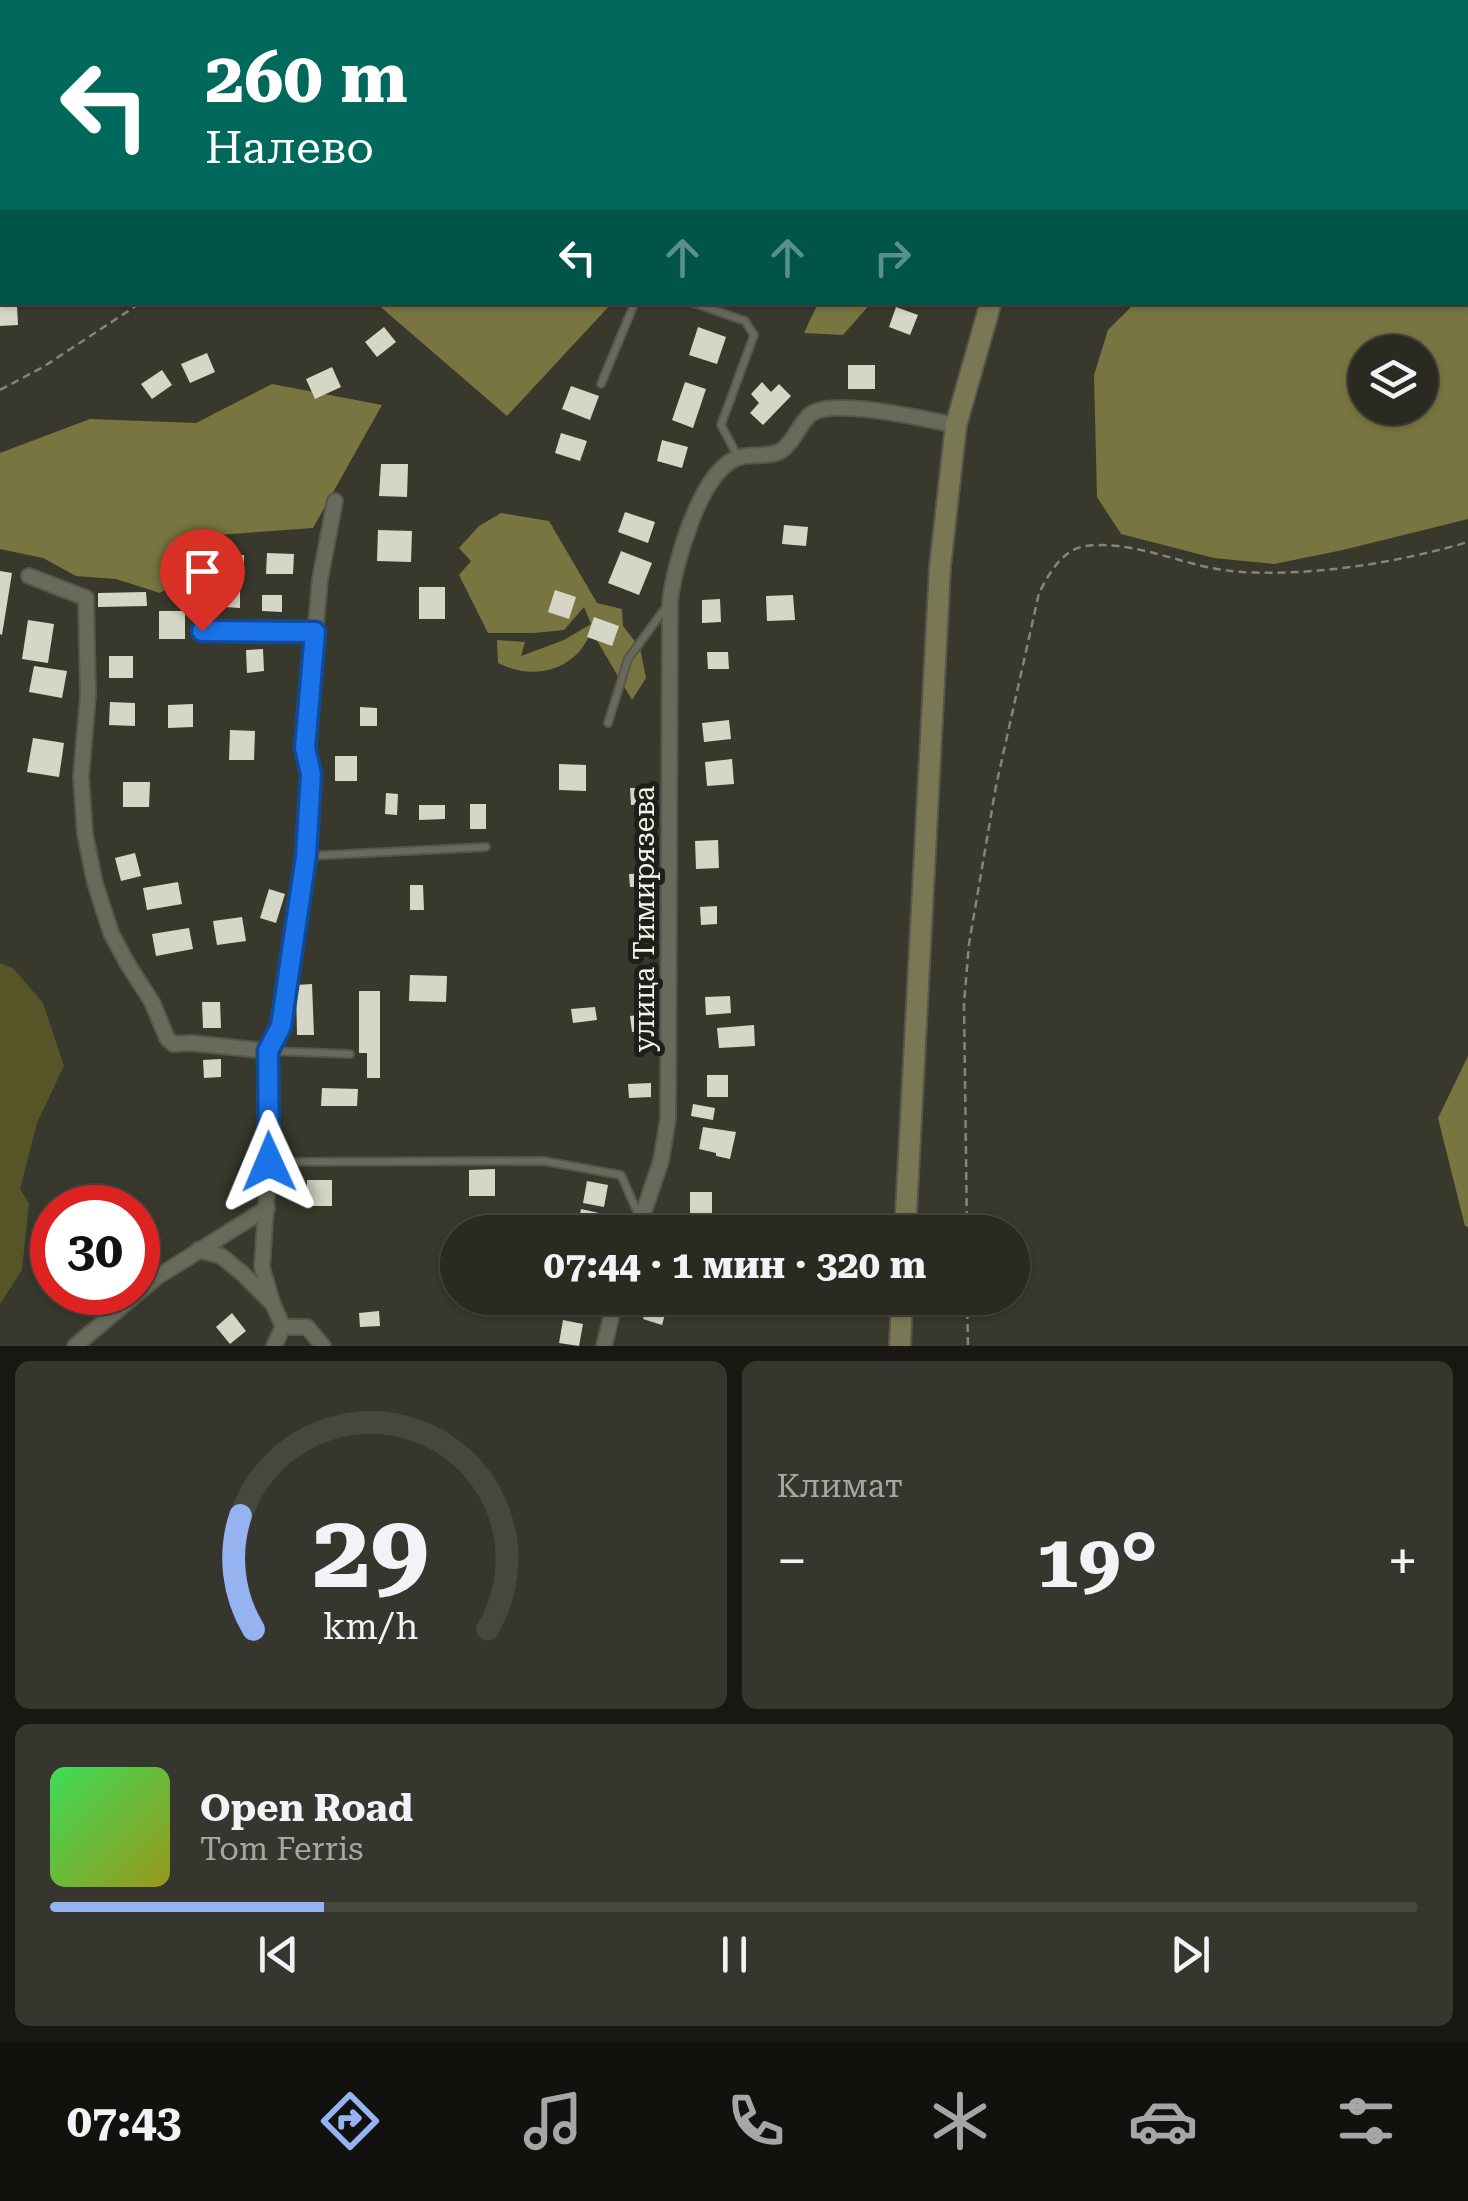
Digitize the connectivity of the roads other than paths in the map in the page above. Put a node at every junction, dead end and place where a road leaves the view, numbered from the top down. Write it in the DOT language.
graph roads {
  1 [pos="633,305"];
  2 [pos="701,305"];
  3 [pos="990,305"];
  4 [pos="601,384"];
  5 [pos="956,425"];
  6 [pos="738,457"];
  7 [pos="335,501"];
  8 [pos="29,576"];
  9 [pos="670,602"];
  10 [pos="202,631"];
  11 [pos="315,632"];
  12 [pos="608,723"];
  13 [pos="486,847"];
  14 [pos="306,856"];
  15 [pos="268,1051"];
  16 [pos="350,1054"];
  17 [pos="269,1162"];
  18 [pos="267,1208"];
  19 [pos="636,1215"];
  20 [pos="644,1215"];
  21 [pos="905,1215"];
  22 [pos="198,1250"];
  23 [pos="272,1302"];
  24 [pos="612,1315"];
  25 [pos="901,1315"];
  26 [pos="283,1327"];
  27 [pos="76,1346"];
  28 [pos="274,1346"];
  29 [pos="323,1346"];
  30 [pos="604,1346"];
  31 [pos="900,1346"];
  1 -- 4 [label="lane"];
  2 -- 6 [label="lane"];
  3 -- 5 [label="main road"];
  5 -- 6 [label="street"];
  5 -- 21 [label="main road"];
  6 -- 9 [label="street, улица Тимирязева"];
  7 -- 11 [label="street"];
  8 -- 15 [label="street"];
  9 -- 12 [label="lane"];
  9 -- 20 [label="street, улица Тимирязева"];
  10 -- 11 [label="lane"];
  11 -- 14 [label="street"];
  13 -- 14 [label="lane"];
  14 -- 15 [label="street"];
  15 -- 16 [label="lane"];
  15 -- 17 [label="street"];
  17 -- 18 [label="street"];
  17 -- 19 [label="lane"];
  18 -- 22 [label="street"];
  18 -- 23 [label="street"];
  22 -- 23 [label="street"];
  22 -- 27 [label="street"];
  23 -- 26 [label="street"];
  24 -- 30 [label="street"];
  25 -- 31 [label="main road"];
  26 -- 28 [label="street"];
  26 -- 29 [label="street"];
}
